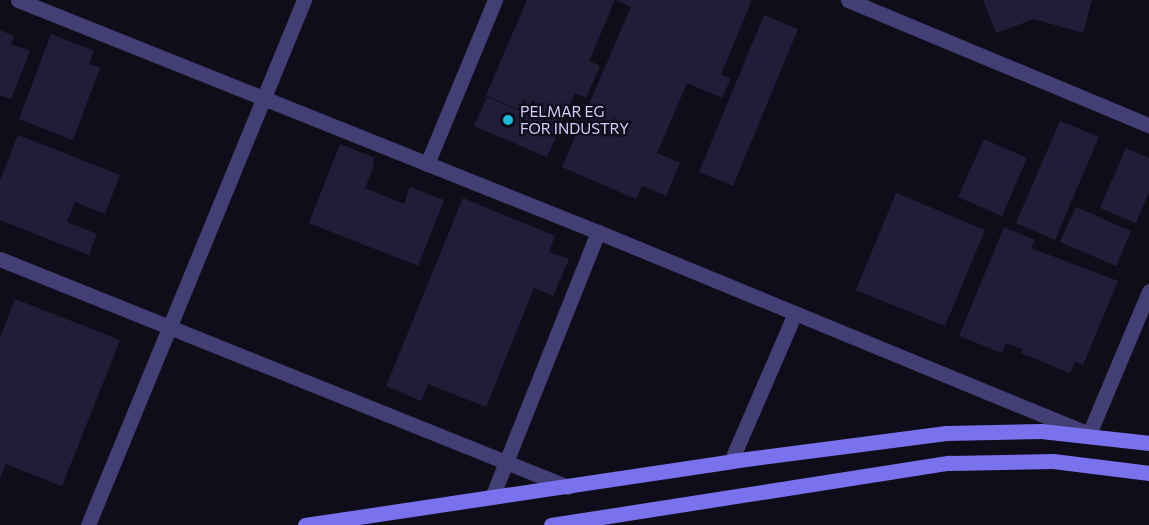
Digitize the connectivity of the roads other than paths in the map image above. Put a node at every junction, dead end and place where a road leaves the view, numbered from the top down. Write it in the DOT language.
graph roads {
  1 [pos="18,0"];
  2 [pos="304,0"];
  3 [pos="495,0"];
  4 [pos="848,0"];
  5 [pos="263,98"];
  6 [pos="1149,125"];
  7 [pos="427,164"];
  8 [pos="598,232"];
  9 [pos="0,259"];
  10 [pos="1149,291"];
  11 [pos="795,313"];
  12 [pos="169,327"];
  13 [pos="1089,434"];
  14 [pos="1149,443"];
  15 [pos="731,461"];
  16 [pos="506,462"];
  17 [pos="1149,473"];
  18 [pos="568,487"];
  19 [pos="492,497"];
  20 [pos="88,525"];
  21 [pos="305,525"];
  22 [pos="551,525"];
  1 -- 5 [label="street"];
  2 -- 5 [label="street"];
  3 -- 7 [label="street"];
  4 -- 6 [label="street"];
  5 -- 7 [label="street"];
  5 -- 12 [label="street"];
  7 -- 8 [label="street"];
  8 -- 11 [label="street"];
  8 -- 16 [label="street"];
  9 -- 12 [label="street"];
  10 -- 13 [label="street"];
  11 -- 13 [label="street"];
  11 -- 15 [label="street"];
  12 -- 16 [label="street"];
  12 -- 20 [label="street"];
  13 -- 14 [label="street"];
  13 -- 15 [label="street"];
  15 -- 18 [label="street"];
  16 -- 18 [label="street"];
  16 -- 19 [label="street"];
  17 -- 22 [label="street"];
  18 -- 19 [label="street"];
  19 -- 21 [label="street"];
}
